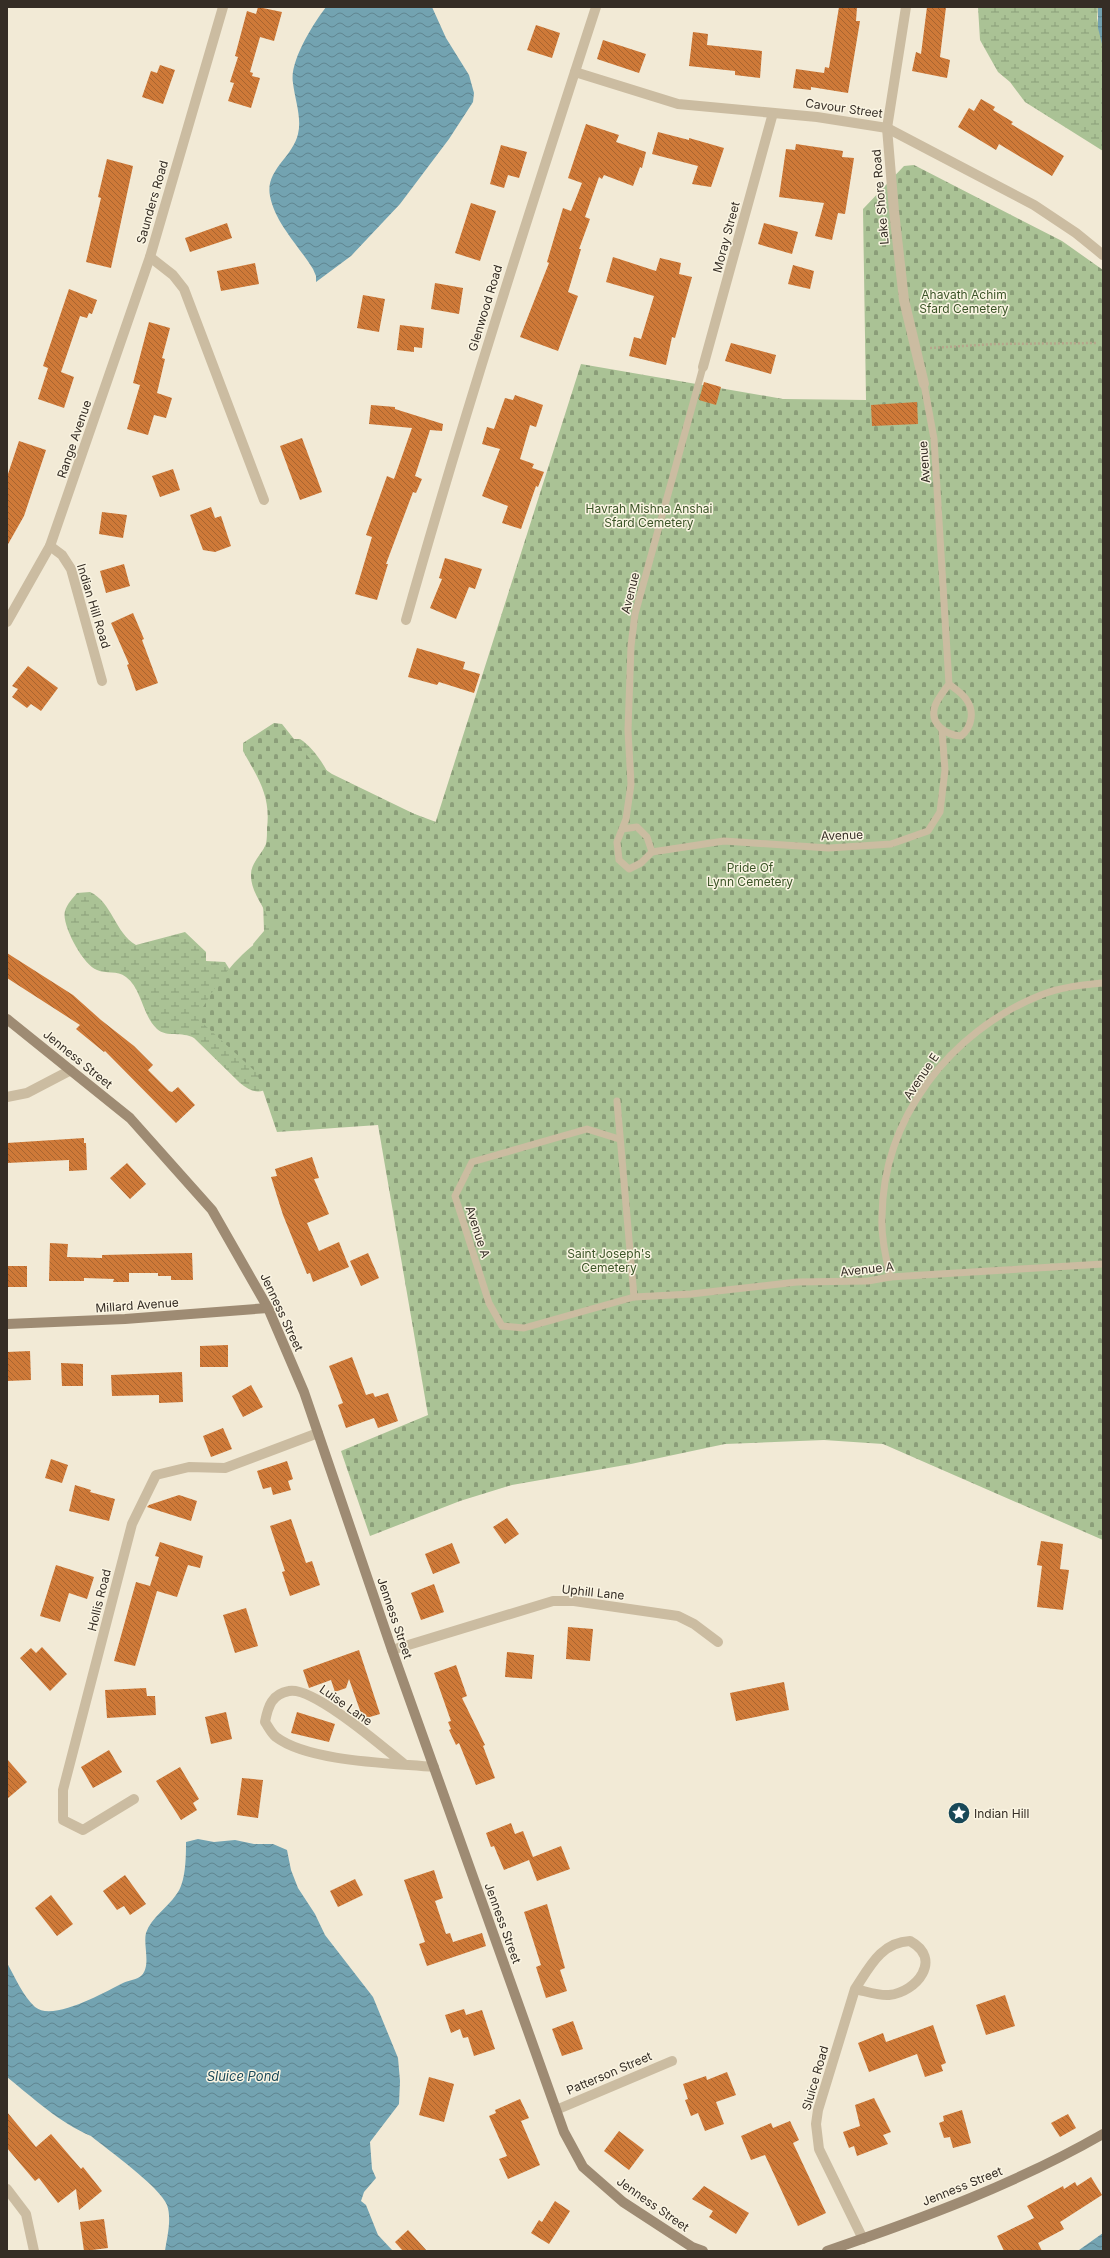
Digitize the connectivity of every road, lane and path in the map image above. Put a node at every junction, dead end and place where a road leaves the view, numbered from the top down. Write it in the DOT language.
graph roads {
  1 [pos="223,7"];
  2 [pos="596,7"];
  3 [pos="906,7"];
  4 [pos="575,72"];
  5 [pos="773,113"];
  6 [pos="887,128"];
  7 [pos="1103,255"];
  8 [pos="150,257"];
  9 [pos="1097,343"];
  10 [pos="916,350"];
  11 [pos="703,368"];
  12 [pos="924,384"];
  13 [pos="264,500"];
  14 [pos="50,546"];
  15 [pos="406,620"];
  16 [pos="7,622"];
  17 [pos="102,681"];
  18 [pos="949,684"];
  19 [pos="942,730"];
  20 [pos="622,829"];
  21 [pos="652,852"];
  22 [pos="1103,983"];
  23 [pos="7,1019"];
  24 [pos="71,1070"];
  25 [pos="7,1097"];
  26 [pos="617,1101"];
  27 [pos="619,1139"];
  28 [pos="1103,1264"];
  29 [pos="890,1277"];
  30 [pos="634,1297"];
  31 [pos="268,1308"];
  32 [pos="7,1324"];
  33 [pos="318,1433"];
  34 [pos="718,1642"];
  35 [pos="392,1650"];
  36 [pos="404,1764"];
  37 [pos="434,1767"];
  38 [pos="134,1798"];
  39 [pos="855,1989"];
  40 [pos="672,2061"];
  41 [pos="556,2110"];
  42 [pos="1103,2134"];
  43 [pos="7,2189"];
  44 [pos="863,2238"];
  45 [pos="34,2251"];
  46 [pos="703,2251"];
  47 [pos="826,2251"];
  1 -- 8 [label="street, Saunders Road"];
  2 -- 4 [label="street, Glenwood Road"];
  3 -- 6 [label="street, Lake Shore Road"];
  4 -- 5 [label="street, Cavour Street"];
  4 -- 15 [label="street, Glenwood Road"];
  5 -- 6 [label="street, Cavour Street"];
  5 -- 11 [label="street, Moray Street"];
  6 -- 7 [label="street, Cavour Street"];
  6 -- 10 [label="street, Lake Shore Road"];
  8 -- 13 [label="street, Saunders Road"];
  8 -- 14 [label="street, Range Avenue"];
  9 -- 10 [label="path"];
  10 -- 12 [label="street, Lake Shore Road"];
  11 -- 20 [label="lane, Avenue"];
  12 -- 18 [label="lane, Avenue"];
  14 -- 16 [label="street, Range Avenue"];
  14 -- 17 [label="street, Indian Hill Road"];
  18 -- 19 [label="lane, Avenue"];
  18 -- 19 [label="lane"];
  19 -- 21 [label="lane, Avenue"];
  20 -- 21 [label="lane"];
  20 -- 21 [label="lane, Avenue"];
  22 -- 29 [label="lane, Avenue E"];
  23 -- 24 [label="street, Jenness Street"];
  24 -- 25 [label="street"];
  24 -- 31 [label="street, Jenness Street"];
  26 -- 27 [label="lane"];
  27 -- 30 [label="lane"];
  27 -- 30 [label="lane, Avenue A"];
  28 -- 29 [label="lane, Avenue A"];
  29 -- 30 [label="lane, Avenue A"];
  31 -- 32 [label="street, Millard Avenue"];
  31 -- 33 [label="street, Jenness Street"];
  33 -- 35 [label="street, Jenness Street"];
  33 -- 38 [label="street, Hollis Road"];
  34 -- 35 [label="street, Uphill Lane"];
  35 -- 37 [label="street, Jenness Street"];
  36 -- 36 [label="street, Luise Lane"];
  36 -- 37 [label="street, Luise Lane"];
  37 -- 41 [label="street, Jenness Street"];
  39 -- 39 [label="street, Sluice Road"];
  39 -- 44 [label="street, Sluice Road"];
  40 -- 41 [label="street, Patterson Street"];
  41 -- 46 [label="street, Jenness Street"];
  42 -- 44 [label="street, Jenness Street"];
  43 -- 45 [label="street"];
  44 -- 47 [label="street, Jenness Street"];
}
